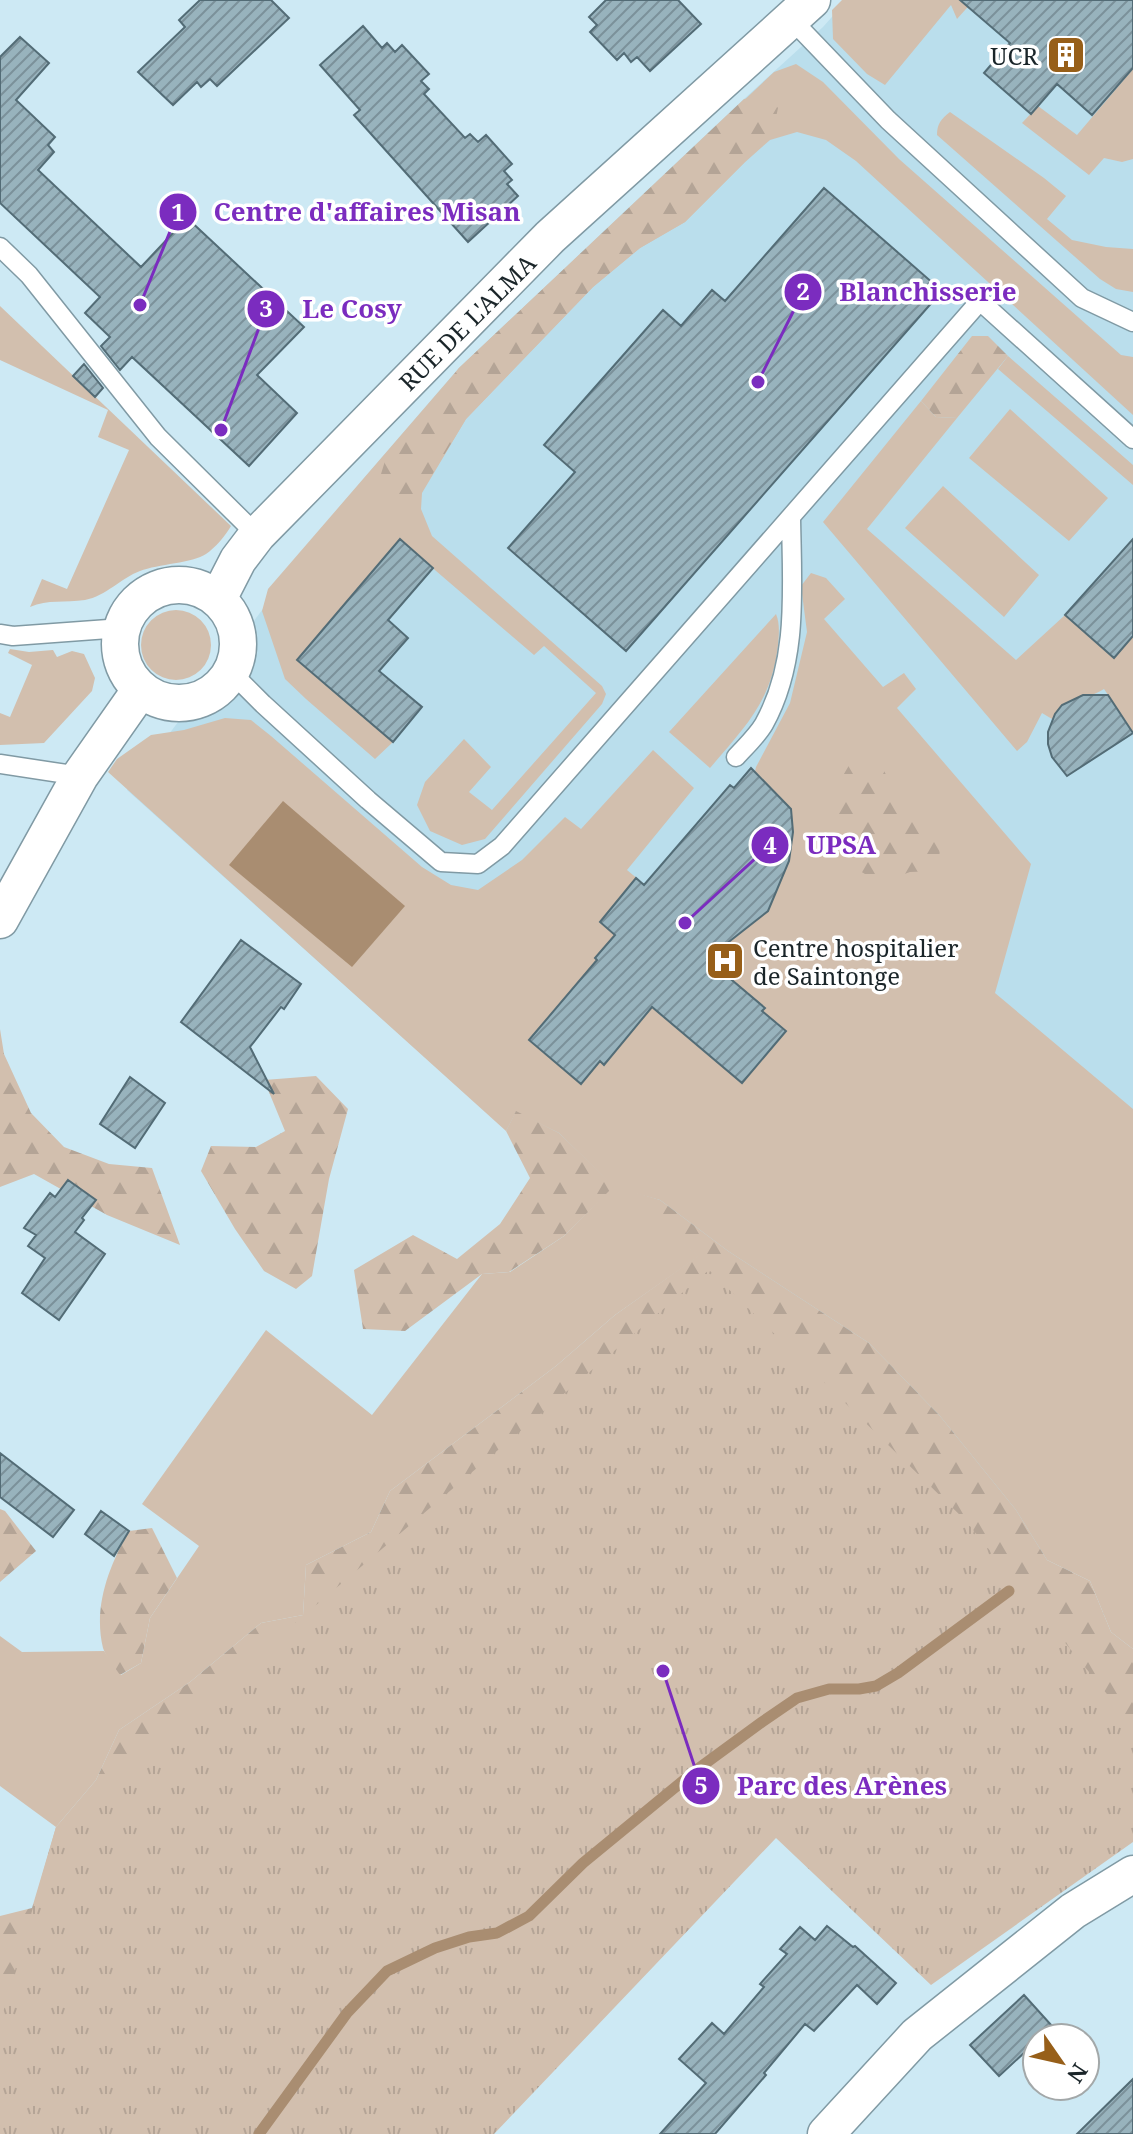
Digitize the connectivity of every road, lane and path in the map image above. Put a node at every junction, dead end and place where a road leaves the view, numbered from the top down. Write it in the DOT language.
graph roads {
  1 [pos="802,10"];
  2 [pos="0,247"];
  3 [pos="1133,322"];
  4 [pos="1133,439"];
  5 [pos="791,518"];
  6 [pos="257,535"];
  7 [pos="218,599"];
  8 [pos="122,628"];
  9 [pos="0,634"];
  10 [pos="231,672"];
  11 [pos="141,689"];
  12 [pos="736,757"];
  13 [pos="0,764"];
  14 [pos="80,776"];
  15 [pos="0,920"];
  16 [pos="1133,1874"];
  17 [pos="826,2134"];
  1 -- 3 [label="lane, RUE DE L'ALMA"];
  1 -- 6 [label="street, RUE DE L'ALMA"];
  2 -- 6 [label="lane"];
  4 -- 5 [label="lane"];
  5 -- 10 [label="lane"];
  5 -- 12 [label="lane"];
  6 -- 7 [label="street, RUE DE L'ALMA"];
  7 -- 8 [label="street"];
  7 -- 10 [label="street"];
  8 -- 9 [label="lane"];
  8 -- 11 [label="street"];
  10 -- 11 [label="street"];
  11 -- 14 [label="street"];
  13 -- 14 [label="lane"];
  14 -- 15 [label="street"];
  16 -- 17 [label="street"];
}
